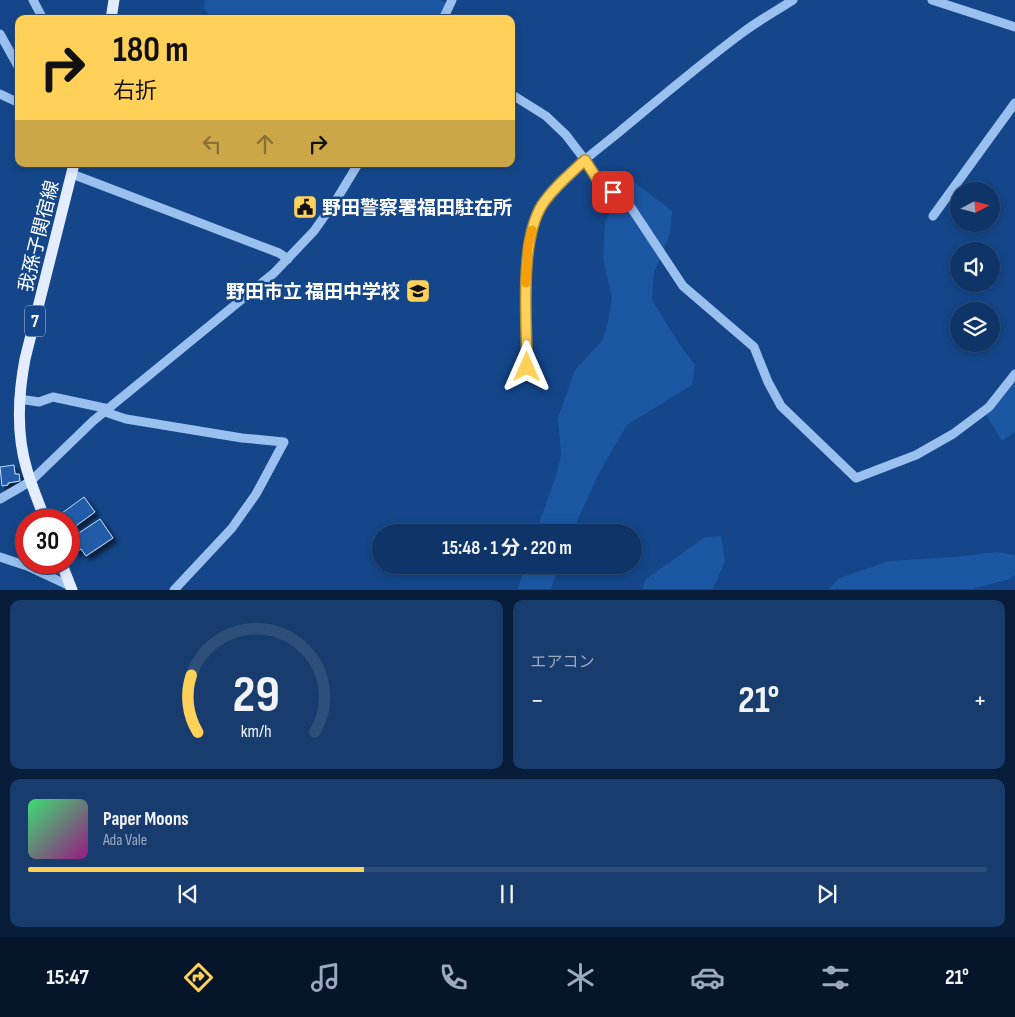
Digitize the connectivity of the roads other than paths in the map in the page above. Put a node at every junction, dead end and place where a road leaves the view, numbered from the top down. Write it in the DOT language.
graph roads {
  1 [pos="33,0"];
  2 [pos="114,0"];
  3 [pos="452,0"];
  4 [pos="793,0"];
  5 [pos="932,0"];
  6 [pos="41,15"];
  7 [pos="112,15"];
  8 [pos="445,15"];
  9 [pos="1015,27"];
  10 [pos="0,34"];
  11 [pos="15,61"];
  12 [pos="0,94"];
  13 [pos="515,97"];
  14 [pos="15,101"];
  15 [pos="1015,103"];
  16 [pos="585,160"];
  17 [pos="356,167"];
  18 [pos="73,169"];
  19 [pos="933,216"];
  20 [pos="288,259"];
  21 [pos="527,367"];
  22 [pos="1015,374"];
  23 [pos="19,399"];
  24 [pos="107,410"];
  25 [pos="30,481"];
  26 [pos="0,499"];
  27 [pos="41,509"];
  28 [pos="0,557"];
  29 [pos="66,574"];
  30 [pos="71,588"];
  31 [pos="174,590"];
  1 -- 6 [label="street"];
  2 -- 7 [label="main road"];
  3 -- 8 [label="street"];
  4 -- 16 [label="street"];
  5 -- 9 [label="street"];
  10 -- 11 [label="street"];
  12 -- 14 [label="street"];
  13 -- 16 [label="street"];
  15 -- 19 [label="street"];
  16 -- 21 [label="street"];
  16 -- 22 [label="street"];
  17 -- 20 [label="street"];
  18 -- 20 [label="street"];
  18 -- 23 [label="main road, 我孫子関宿線 / 7"];
  20 -- 24 [label="street"];
  23 -- 24 [label="street"];
  23 -- 25 [label="main road, 我孫子関宿線 / 7"];
  24 -- 25 [label="street"];
  24 -- 31 [label="street"];
  25 -- 26 [label="street"];
  25 -- 27 [label="main road, 我孫子関宿線 / 7"];
  28 -- 30 [label="street"];
  29 -- 30 [label="main road"];
}
